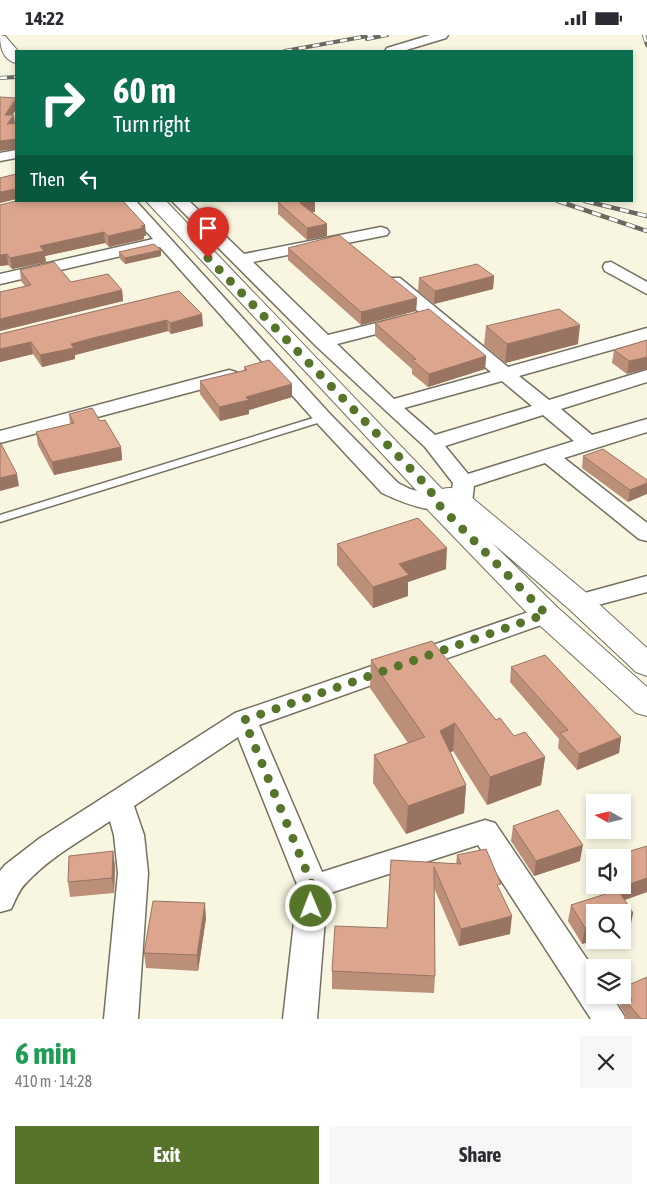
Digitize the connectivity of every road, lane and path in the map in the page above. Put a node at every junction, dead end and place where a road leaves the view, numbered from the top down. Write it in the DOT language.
graph roads {
  1 [pos="442,35"];
  2 [pos="0,39"];
  3 [pos="394,50"];
  4 [pos="15,57"];
  5 [pos="128,202"];
  6 [pos="156,202"];
  7 [pos="181,202"];
  8 [pos="380,232"];
  9 [pos="342,239"];
  10 [pos="162,242"];
  11 [pos="358,252"];
  12 [pos="240,260"];
  13 [pos="610,267"];
  14 [pos="380,271"];
  15 [pos="0,279"];
  16 [pos="206,289"];
  17 [pos="647,289"];
  18 [pos="187,293"];
  19 [pos="433,314"];
  20 [pos="647,335"];
  21 [pos="324,342"];
  22 [pos="259,368"];
  23 [pos="505,374"];
  24 [pos="647,377"];
  25 [pos="390,406"];
  26 [pos="546,408"];
  27 [pos="323,418"];
  28 [pos="645,428"];
  29 [pos="0,437"];
  30 [pos="432,443"];
  31 [pos="589,443"];
  32 [pos="549,456"];
  33 [pos="443,492"];
  34 [pos="0,519"];
  35 [pos="644,529"];
  36 [pos="647,584"];
  37 [pos="579,602"];
  38 [pos="546,614"];
  39 [pos="647,665"];
  40 [pos="647,705"];
  41 [pos="244,720"];
  42 [pos="118,802"];
  43 [pos="313,887"];
  44 [pos="0,900"];
  45 [pos="121,1019"];
  46 [pos="300,1019"];
  47 [pos="609,1019"];
  1 -- 3 [label="street"];
  2 -- 4 [label="main road"];
  5 -- 10 [label="street"];
  6 -- 33 [label="main road"];
  7 -- 12 [label="street"];
  8 -- 9 [label="street"];
  9 -- 11 [label="street"];
  9 -- 12 [label="street"];
  10 -- 15 [label="street"];
  10 -- 16 [label="street"];
  12 -- 21 [label="street"];
  13 -- 17 [label="street"];
  14 -- 19 [label="street"];
  16 -- 18 [label="street"];
  16 -- 22 [label="street"];
  19 -- 21 [label="street"];
  19 -- 23 [label="street"];
  20 -- 23 [label="street"];
  21 -- 25 [label="street"];
  22 -- 27 [label="street"];
  22 -- 29 [label="street"];
  23 -- 25 [label="street"];
  23 -- 26 [label="street"];
  24 -- 26 [label="street"];
  25 -- 30 [label="street"];
  26 -- 30 [label="street"];
  26 -- 31 [label="street"];
  27 -- 33 [label="street"];
  27 -- 34 [label="lane"];
  28 -- 31 [label="street"];
  30 -- 33 [label="street"];
  31 -- 32 [label="street"];
  32 -- 33 [label="street"];
  32 -- 35 [label="street"];
  33 -- 37 [label="main road"];
  33 -- 38 [label="main road"];
  36 -- 37 [label="street"];
  37 -- 39 [label="main road"];
  38 -- 40 [label="main road"];
  38 -- 41 [label="street"];
  41 -- 42 [label="street"];
  41 -- 43 [label="street"];
  42 -- 44 [label="street"];
  42 -- 45 [label="street"];
  43 -- 46 [label="street"];
  43 -- 47 [label="street"];
}
